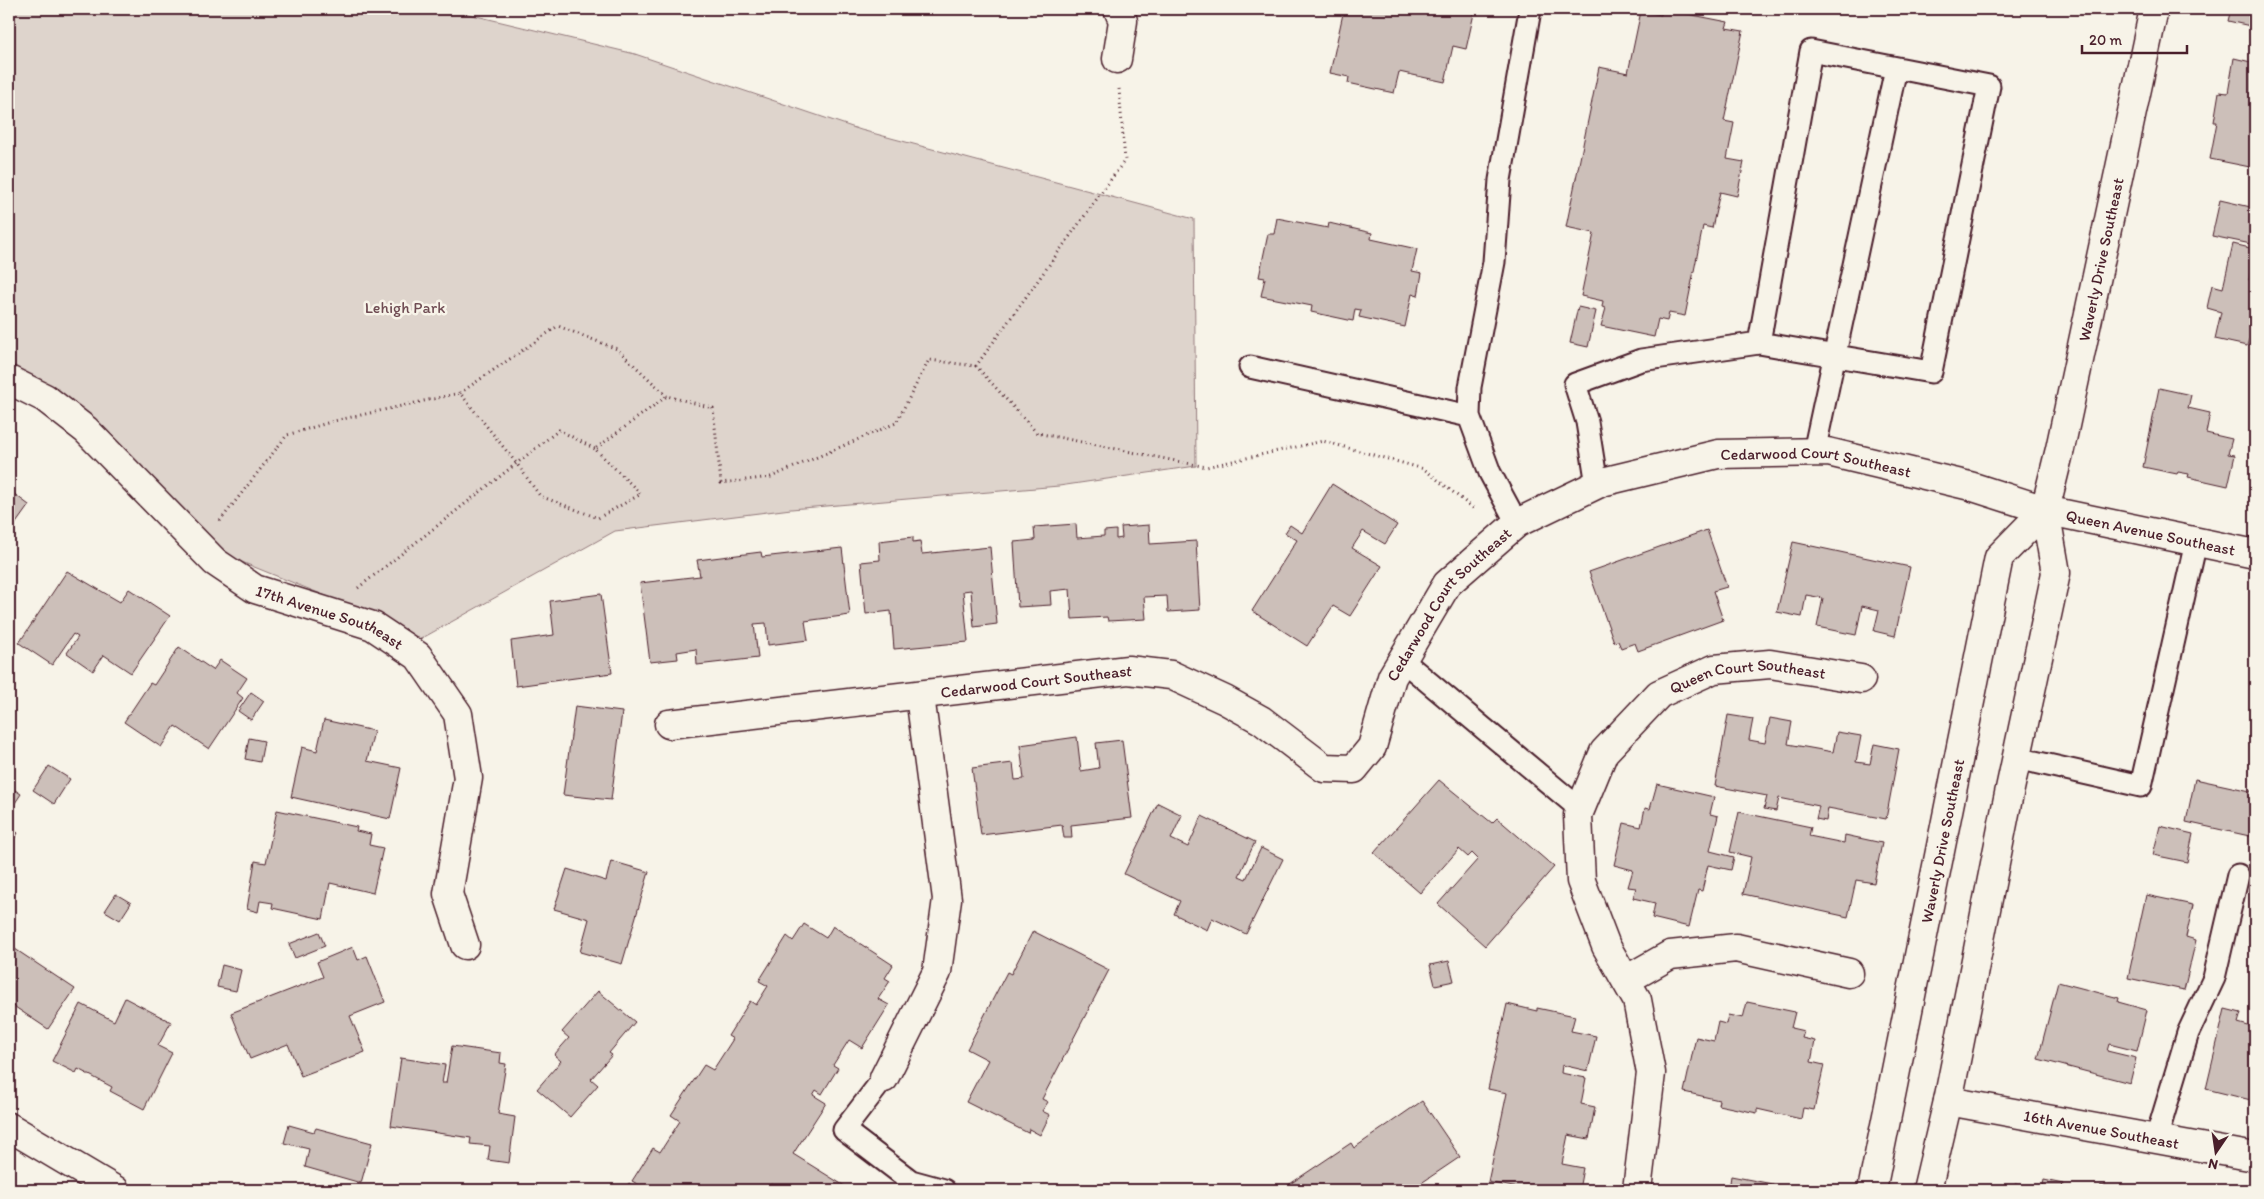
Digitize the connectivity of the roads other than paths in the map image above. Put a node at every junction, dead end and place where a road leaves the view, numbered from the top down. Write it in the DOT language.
graph roads {
  1 [pos="1118,9"];
  2 [pos="2154,9"];
  3 [pos="1530,10"];
  4 [pos="1117,58"];
  5 [pos="1896,68"];
  6 [pos="1759,343"];
  7 [pos="1836,356"];
  8 [pos="1250,367"];
  9 [pos="9,380"];
  10 [pos="1469,416"];
  11 [pos="1814,452"];
  12 [pos="1597,485"];
  13 [pos="2045,510"];
  14 [pos="1511,528"];
  15 [pos="2196,542"];
  16 [pos="2255,554"];
  17 [pos="1402,660"];
  18 [pos="1862,679"];
  19 [pos="920,696"];
  20 [pos="669,724"];
  21 [pos="2017,758"];
  22 [pos="1580,809"];
  23 [pos="2238,875"];
  24 [pos="465,945"];
  25 [pos="1849,973"];
  26 [pos="1626,980"];
  27 [pos="884,1078"];
  28 [pos="1948,1101"];
  29 [pos="9,1127"];
  30 [pos="2156,1139"];
  31 [pos="2255,1157"];
  32 [pos="910,1186"];
  33 [pos="116,1190"];
  34 [pos="944,1190"];
  35 [pos="1637,1190"];
  36 [pos="1872,1190"];
  37 [pos="1927,1190"];
  1 -- 4 [label="street"];
  2 -- 13 [label="street, Waverly Drive Southeast"];
  3 -- 10 [label="lane"];
  5 -- 6 [label="lane"];
  5 -- 7 [label="lane"];
  5 -- 7 [label="lane"];
  6 -- 7 [label="lane"];
  6 -- 12 [label="lane"];
  7 -- 11 [label="lane"];
  8 -- 10 [label="lane"];
  9 -- 24 [label="street, 17th Avenue Southeast"];
  10 -- 14 [label="lane"];
  11 -- 12 [label="street, Cedarwood Court Southeast"];
  11 -- 13 [label="street, Cedarwood Court Southeast"];
  12 -- 14 [label="street, Cedarwood Court Southeast"];
  13 -- 15 [label="street, Queen Avenue Southeast"];
  13 -- 21 [label="street, Waverly Drive Southeast"];
  13 -- 36 [label="street, Waverly Drive Southeast"];
  14 -- 17 [label="street, Cedarwood Court Southeast"];
  15 -- 16 [label="street, Queen Avenue Southeast"];
  15 -- 21 [label="lane"];
  17 -- 19 [label="street, Cedarwood Court Southeast"];
  17 -- 22 [label="lane"];
  18 -- 22 [label="street, Queen Court Southeast"];
  19 -- 20 [label="street, Cedarwood Court Southeast"];
  19 -- 27 [label="street, Cedarwood Court Southeast"];
  21 -- 28 [label="street, Waverly Drive Southeast"];
  22 -- 26 [label="street, Queen Court Southeast"];
  23 -- 30 [label="lane"];
  25 -- 26 [label="street"];
  26 -- 35 [label="street, Queen Court Southeast"];
  27 -- 32 [label="lane"];
  28 -- 30 [label="street, 16th Avenue Southeast"];
  28 -- 37 [label="street, Waverly Drive Southeast"];
  29 -- 33 [label="street"];
  30 -- 31 [label="street, 16th Avenue Southeast"];
  32 -- 34 [label="lane"];
}
